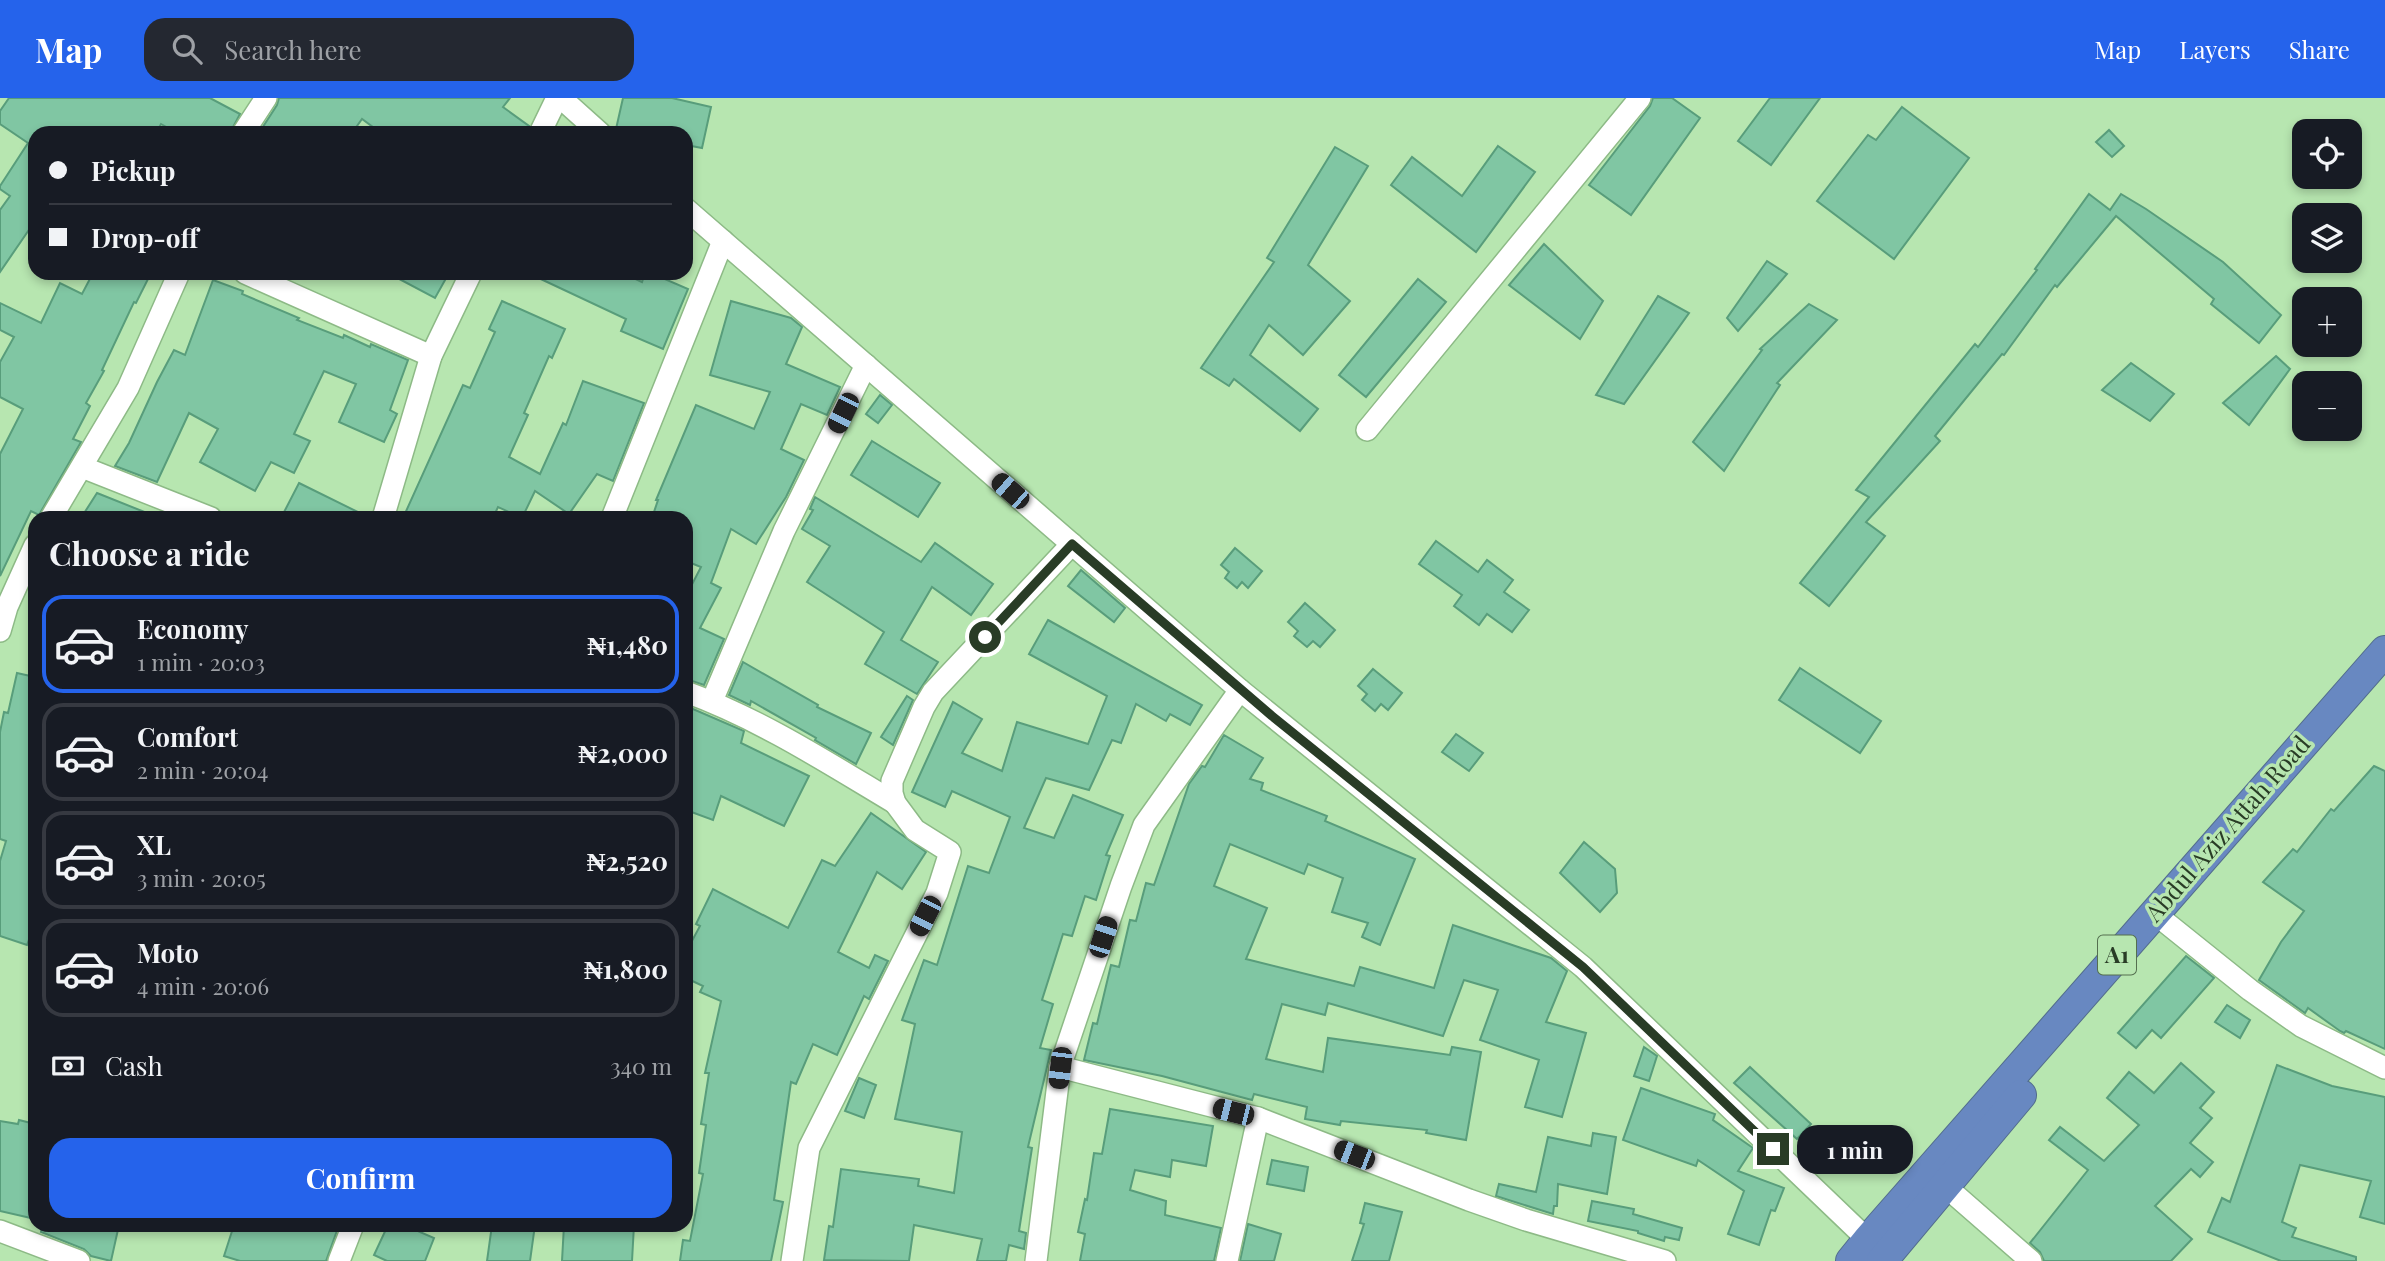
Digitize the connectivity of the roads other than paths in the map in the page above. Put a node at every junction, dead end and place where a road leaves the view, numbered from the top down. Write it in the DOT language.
graph roads {
  1 [pos="266,98"];
  2 [pos="559,98"];
  3 [pos="1640,98"];
  4 [pos="248,126"];
  5 [pos="544,126"];
  6 [pos="592,126"];
  7 [pos="693,215"];
  8 [pos="723,241"];
  9 [pos="176,280"];
  10 [pos="261,280"];
  11 [pos="468,280"];
  12 [pos="430,356"];
  13 [pos="866,365"];
  14 [pos="1367,430"];
  15 [pos="82,467"];
  16 [pos="55,511"];
  17 [pos="182,511"];
  18 [pos="385,511"];
  19 [pos="615,511"];
  20 [pos="1072,544"];
  21 [pos="28,560"];
  22 [pos="0,631"];
  23 [pos="2385,651"];
  24 [pos="2385,670"];
  25 [pos="1240,690"];
  26 [pos="693,695"];
  27 [pos="712,702"];
  28 [pos="895,803"];
  29 [pos="2164,921"];
  30 [pos="1060,1068"];
  31 [pos="2385,1068"];
  32 [pos="1258,1118"];
  33 [pos="1945,1186"];
  34 [pos="0,1231"];
  35 [pos="351,1232"];
  36 [pos="1867,1254"];
  37 [pos="79,1261"];
  38 [pos="339,1261"];
  39 [pos="792,1261"];
  40 [pos="1035,1261"];
  41 [pos="1227,1261"];
  42 [pos="1665,1261"];
  43 [pos="2031,1261"];
  1 -- 4 [label="street"];
  2 -- 5 [label="street"];
  2 -- 6 [label="street"];
  3 -- 14 [label="street"];
  7 -- 8 [label="street"];
  8 -- 13 [label="street"];
  8 -- 19 [label="street"];
  9 -- 15 [label="street"];
  10 -- 12 [label="street"];
  11 -- 12 [label="street"];
  12 -- 18 [label="street"];
  13 -- 20 [label="street"];
  13 -- 27 [label="street"];
  15 -- 16 [label="street"];
  15 -- 17 [label="street"];
  20 -- 25 [label="street"];
  20 -- 28 [label="street"];
  21 -- 22 [label="street"];
  23 -- 36 [label="highway, Abdul Aziz Attah Road / A1"];
  24 -- 29 [label="highway, Abdul Aziz Attah Road / A1"];
  25 -- 30 [label="street"];
  25 -- 36 [label="street"];
  26 -- 27 [label="street"];
  27 -- 28 [label="street"];
  28 -- 39 [label="street"];
  29 -- 31 [label="street"];
  29 -- 33 [label="highway, Abdul Aziz Attah Road / A1"];
  30 -- 32 [label="street"];
  30 -- 40 [label="street"];
  32 -- 41 [label="street"];
  32 -- 42 [label="street"];
  33 -- 36 [label="highway, Abdul Aziz Attah Road / A1"];
  33 -- 43 [label="street"];
  34 -- 37 [label="street"];
  35 -- 38 [label="street"];
}
